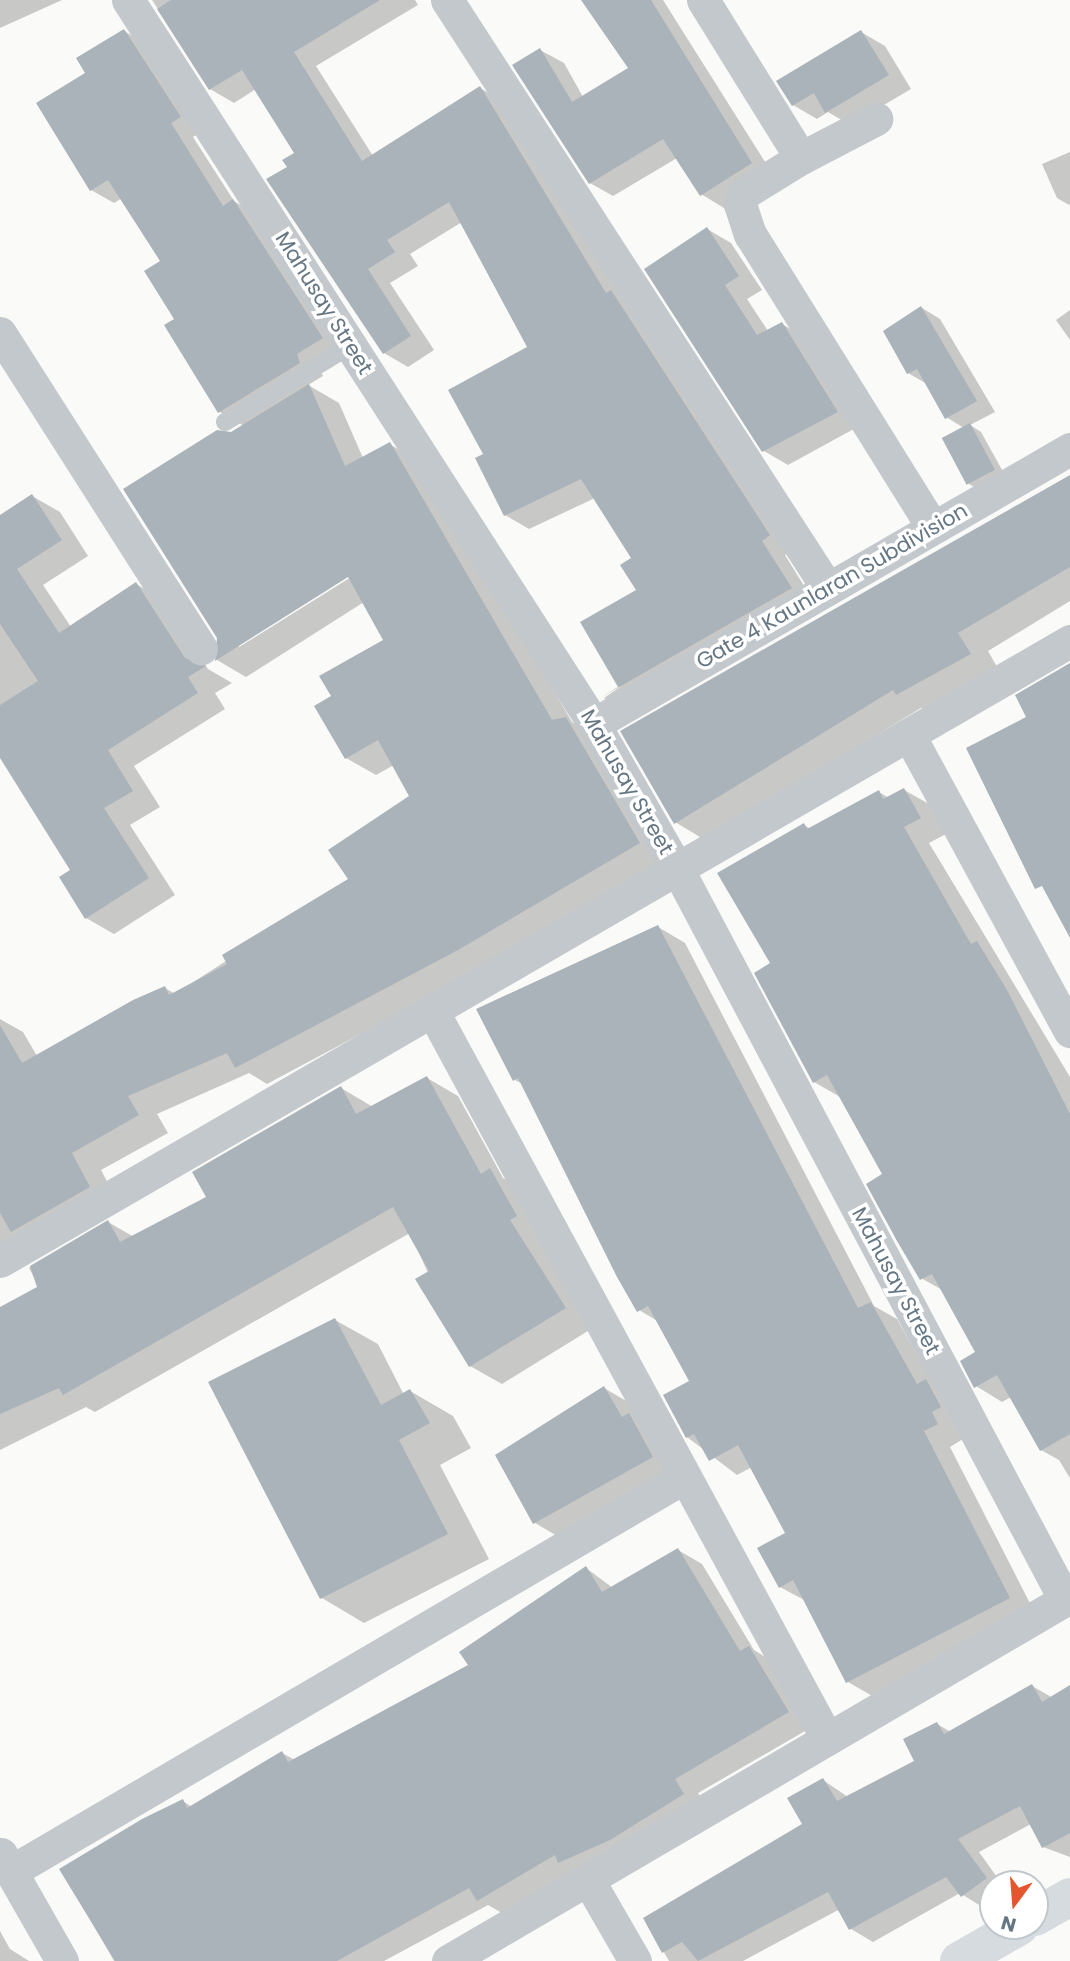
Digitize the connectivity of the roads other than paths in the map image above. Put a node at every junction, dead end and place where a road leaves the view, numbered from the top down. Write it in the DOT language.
graph roads {
  1 [pos="128,0"];
  2 [pos="447,0"];
  3 [pos="703,0"];
  4 [pos="876,119"];
  5 [pos="801,159"];
  6 [pos="0,333"];
  7 [pos="351,345"];
  8 [pos="225,422"];
  9 [pos="1070,449"];
  10 [pos="932,527"];
  11 [pos="828,589"];
  12 [pos="1070,640"];
  13 [pos="201,648"];
  14 [pos="594,724"];
  15 [pos="909,736"];
  16 [pos="678,870"];
  17 [pos="432,1010"];
  18 [pos="1070,1031"];
  19 [pos="0,1261"];
  20 [pos="681,1479"];
  21 [pos="1068,1599"];
  22 [pos="827,1738"];
  23 [pos="5,1862"];
  24 [pos="590,1884"];
  25 [pos="1070,1897"];
  26 [pos="1049,1909"];
  27 [pos="998,1940"];
  28 [pos="969,1959"];
  29 [pos="62,1961"];
  30 [pos="448,1961"];
  31 [pos="635,1961"];
  1 -- 7 [label="street, Mahusay Street"];
  2 -- 11 [label="street"];
  3 -- 5 [label="street"];
  4 -- 5 [label="street"];
  5 -- 10 [label="street"];
  6 -- 13 [label="street"];
  7 -- 8 [label="lane"];
  7 -- 14 [label="street, Mahusay Street"];
  9 -- 10 [label="street, Gate 4 Kaunlaran Subdivision"];
  10 -- 11 [label="street, Gate 4 Kaunlaran Subdivision"];
  11 -- 14 [label="street, Gate 4 Kaunlaran Subdivision"];
  12 -- 15 [label="street"];
  14 -- 16 [label="street, Mahusay Street"];
  15 -- 16 [label="street"];
  15 -- 18 [label="street"];
  16 -- 17 [label="street"];
  16 -- 21 [label="street, Mahusay Street"];
  17 -- 19 [label="street"];
  17 -- 20 [label="street"];
  20 -- 22 [label="street"];
  20 -- 23 [label="street"];
  21 -- 22 [label="street"];
  22 -- 24 [label="street"];
  23 -- 29 [label="street"];
  24 -- 30 [label="street"];
  24 -- 31 [label="street"];
  25 -- 26 [label="main road"];
  27 -- 28 [label="main road"];
}
